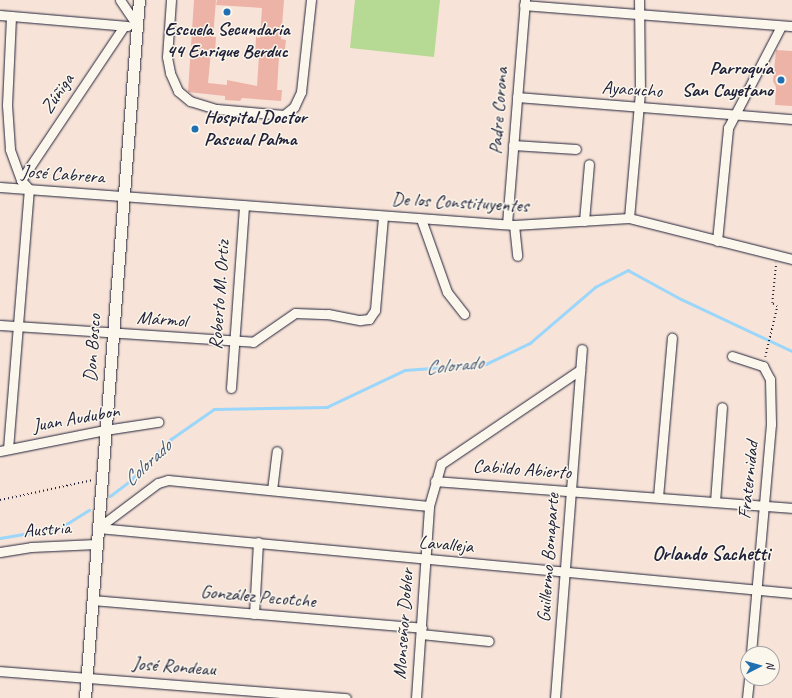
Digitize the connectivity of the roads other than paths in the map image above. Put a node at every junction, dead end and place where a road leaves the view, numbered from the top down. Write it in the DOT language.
graph roads {
  1 [pos="120,0"];
  2 [pos="139,0"];
  3 [pos="171,0"];
  4 [pos="310,0"];
  5 [pos="639,0"];
  6 [pos="524,3"];
  7 [pos="0,15"];
  8 [pos="11,16"];
  9 [pos="638,16"];
  10 [pos="124,26"];
  11 [pos="781,26"];
  12 [pos="792,26"];
  13 [pos="138,27"];
  14 [pos="517,97"];
  15 [pos="639,108"];
  16 [pos="734,114"];
  17 [pos="792,119"];
  18 [pos="5,142"];
  19 [pos="513,145"];
  20 [pos="576,149"];
  21 [pos="589,164"];
  22 [pos="21,180"];
  23 [pos="0,188"];
  24 [pos="29,189"];
  25 [pos="123,196"];
  26 [pos="244,205"];
  27 [pos="383,216"];
  28 [pos="629,218"];
  29 [pos="421,219"];
  30 [pos="584,221"];
  31 [pos="511,224"];
  32 [pos="717,241"];
  33 [pos="517,256"];
  34 [pos="792,259"];
  35 [pos="464,314"];
  36 [pos="0,325"];
  37 [pos="18,326"];
  38 [pos="112,334"];
  39 [pos="672,338"];
  40 [pos="233,342"];
  41 [pos="582,349"];
  42 [pos="732,356"];
  43 [pos="580,370"];
  44 [pos="231,388"];
  45 [pos="722,407"];
  46 [pos="158,422"];
  47 [pos="105,430"];
  48 [pos="4,450"];
  49 [pos="277,451"];
  50 [pos="435,481"];
  51 [pos="272,490"];
  52 [pos="570,490"];
  53 [pos="658,497"];
  54 [pos="715,502"];
  55 [pos="429,506"];
  56 [pos="763,506"];
  57 [pos="792,508"];
  58 [pos="98,528"];
  59 [pos="258,542"];
  60 [pos="96,544"];
  61 [pos="0,552"];
  62 [pos="426,560"];
  63 [pos="566,573"];
  64 [pos="756,590"];
  65 [pos="792,593"];
  66 [pos="92,600"];
  67 [pos="254,614"];
  68 [pos="422,631"];
  69 [pos="489,641"];
  70 [pos="752,646"];
  71 [pos="0,671"];
  72 [pos="87,678"];
  73 [pos="748,686"];
  74 [pos="265,695"];
  75 [pos="85,698"];
  76 [pos="340,698"];
  77 [pos="416,698"];
  78 [pos="555,698"];
  79 [pos="747,698"];
  1 -- 13 [label="street"];
  2 -- 13 [label="main road, Don Bosco"];
  3 -- 4 [label="street"];
  5 -- 9 [label="street"];
  6 -- 9 [label="street"];
  6 -- 14 [label="street, Padre Corona"];
  7 -- 8 [label="street"];
  8 -- 10 [label="street"];
  8 -- 18 [label="street"];
  9 -- 11 [label="street"];
  9 -- 15 [label="street"];
  10 -- 13 [label="street"];
  10 -- 22 [label="street, Zúñiga"];
  11 -- 12 [label="street"];
  11 -- 16 [label="street"];
  13 -- 25 [label="main road, Don Bosco"];
  14 -- 15 [label="street, Ayacucho"];
  14 -- 19 [label="street, Padre Corona"];
  15 -- 16 [label="street, Ayacucho"];
  15 -- 28 [label="street"];
  16 -- 17 [label="street, Ayacucho"];
  16 -- 32 [label="street"];
  18 -- 22 [label="street"];
  19 -- 20 [label="street"];
  19 -- 31 [label="street, Padre Corona"];
  21 -- 30 [label="street"];
  22 -- 24 [label="street"];
  23 -- 24 [label="street, José Cabrera"];
  24 -- 25 [label="street, José Cabrera"];
  24 -- 37 [label="street"];
  25 -- 26 [label="street, De los Constituyentes"];
  25 -- 38 [label="main road, Don Bosco"];
  26 -- 27 [label="street, De los Constituyentes"];
  26 -- 40 [label="street, Roberto M. Ortiz"];
  27 -- 29 [label="street, De los Constituyentes"];
  27 -- 40 [label="street, Mármol"];
  28 -- 30 [label="street, De los Constituyentes"];
  28 -- 32 [label="street, De los Constituyentes"];
  29 -- 31 [label="street, De los Constituyentes"];
  29 -- 35 [label="street"];
  30 -- 31 [label="street, De los Constituyentes"];
  31 -- 33 [label="street, Padre Corona"];
  32 -- 34 [label="street, De los Constituyentes"];
  36 -- 37 [label="street, Mármol"];
  37 -- 38 [label="street, Mármol"];
  37 -- 48 [label="street"];
  38 -- 40 [label="street, Mármol"];
  38 -- 47 [label="main road, Don Bosco"];
  39 -- 53 [label="street"];
  40 -- 44 [label="street, Roberto M. Ortiz"];
  41 -- 43 [label="street, Guillermo Bonaparte"];
  42 -- 56 [label="street, Fraternidad"];
  43 -- 50 [label="street, Cabildo Abierto"];
  43 -- 52 [label="street, Guillermo Bonaparte"];
  45 -- 54 [label="street"];
  46 -- 47 [label="street, Juan Audubon"];
  47 -- 48 [label="street, Juan Audubon"];
  47 -- 58 [label="main road, Don Bosco"];
  49 -- 51 [label="street"];
  50 -- 52 [label="street, Cabildo Abierto"];
  50 -- 55 [label="street, Monseñor Dobler"];
  51 -- 55 [label="street"];
  51 -- 58 [label="street"];
  52 -- 53 [label="street, Cabildo Abierto"];
  52 -- 63 [label="street, Guillermo Bonaparte"];
  53 -- 54 [label="street, Cabildo Abierto"];
  54 -- 56 [label="street, Cabildo Abierto"];
  55 -- 62 [label="street, Monseñor Dobler"];
  56 -- 57 [label="street, Cabildo Abierto"];
  56 -- 64 [label="street, Fraternidad"];
  58 -- 59 [label="street, Lavalleja"];
  58 -- 60 [label="main road, Don Bosco"];
  59 -- 62 [label="street, Lavalleja"];
  59 -- 67 [label="street"];
  60 -- 61 [label="street, Austria"];
  60 -- 66 [label="main road, Don Bosco"];
  62 -- 63 [label="street, Lavalleja"];
  62 -- 68 [label="street, Monseñor Dobler"];
  63 -- 64 [label="street, Lavalleja"];
  63 -- 78 [label="street, Guillermo Bonaparte"];
  64 -- 65 [label="street, Lavalleja"];
  64 -- 70 [label="street, Fraternidad"];
  66 -- 67 [label="street, González Pecotche"];
  66 -- 72 [label="main road, Don Bosco"];
  67 -- 68 [label="street, González Pecotche"];
  68 -- 69 [label="street, González Pecotche"];
  68 -- 77 [label="street, Monseñor Dobler"];
  71 -- 72 [label="street, José Rondeau"];
  72 -- 74 [label="street, José Rondeau"];
  72 -- 75 [label="main road, Don Bosco"];
  73 -- 79 [label="street"];
  74 -- 76 [label="street, José Rondeau"];
}
